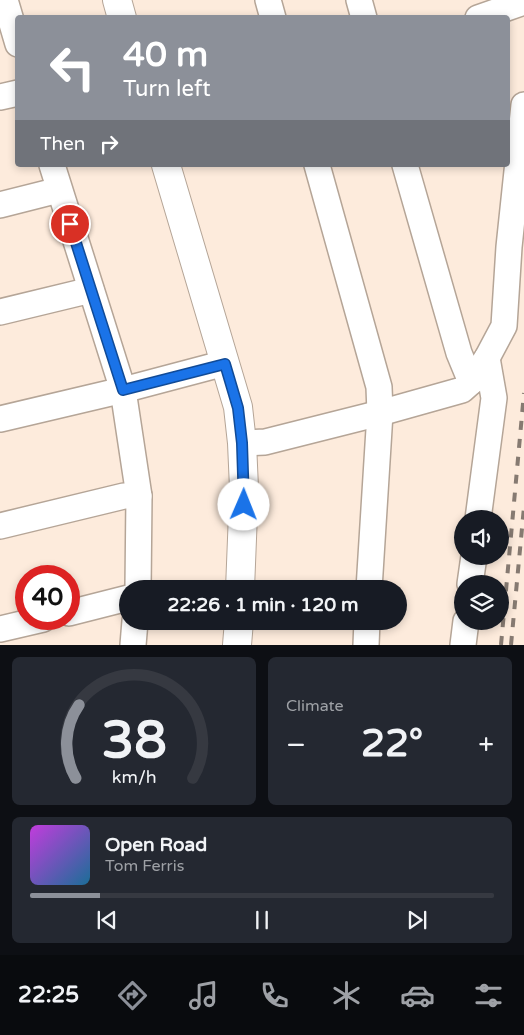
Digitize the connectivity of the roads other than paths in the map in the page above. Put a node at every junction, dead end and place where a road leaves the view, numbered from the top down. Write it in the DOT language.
graph roads {
  1 [pos="5,0"];
  2 [pos="117,0"];
  3 [pos="268,0"];
  4 [pos="359,0"];
  5 [pos="524,2"];
  6 [pos="121,15"];
  7 [pos="272,15"];
  8 [pos="363,15"];
  9 [pos="487,15"];
  10 [pos="15,34"];
  11 [pos="15,93"];
  12 [pos="0,97"];
  13 [pos="524,105"];
  14 [pos="53,167"];
  15 [pos="167,167"];
  16 [pos="318,167"];
  17 [pos="406,167"];
  18 [pos="59,190"];
  19 [pos="0,205"];
  20 [pos="91,290"];
  21 [pos="0,312"];
  22 [pos="514,322"];
  23 [pos="487,358"];
  24 [pos="225,364"];
  25 [pos="471,382"];
  26 [pos="123,390"];
  27 [pos="380,413"];
  28 [pos="0,419"];
  29 [pos="242,443"];
  30 [pos="139,496"];
  31 [pos="479,510"];
  32 [pos="0,526"];
  33 [pos="138,580"];
  34 [pos="240,580"];
  35 [pos="371,580"];
  36 [pos="119,600"];
  37 [pos="80,609"];
  38 [pos="15,626"];
  39 [pos="0,629"];
  40 [pos="135,630"];
  41 [pos="238,630"];
  42 [pos="367,630"];
  43 [pos="465,630"];
  44 [pos="134,645"];
  45 [pos="237,645"];
  46 [pos="366,645"];
  47 [pos="463,645"];
  1 -- 10 [label="street"];
  2 -- 6 [label="street"];
  3 -- 7 [label="street"];
  4 -- 8 [label="street"];
  5 -- 9 [label="street"];
  11 -- 12 [label="street"];
  13 -- 22 [label="street"];
  14 -- 18 [label="street"];
  15 -- 24 [label="street"];
  16 -- 27 [label="street"];
  17 -- 25 [label="street"];
  18 -- 19 [label="street"];
  18 -- 20 [label="street"];
  20 -- 21 [label="street"];
  20 -- 26 [label="street"];
  22 -- 23 [label="street"];
  23 -- 25 [label="street"];
  23 -- 31 [label="street"];
  24 -- 26 [label="street"];
  24 -- 29 [label="street"];
  25 -- 27 [label="street"];
  26 -- 28 [label="street"];
  26 -- 30 [label="street"];
  27 -- 29 [label="street"];
  27 -- 35 [label="street"];
  29 -- 34 [label="street"];
  30 -- 32 [label="street"];
  30 -- 33 [label="street"];
  36 -- 37 [label="street"];
  38 -- 39 [label="street"];
  40 -- 44 [label="street"];
  41 -- 45 [label="street"];
  42 -- 46 [label="street"];
  43 -- 47 [label="street"];
}
